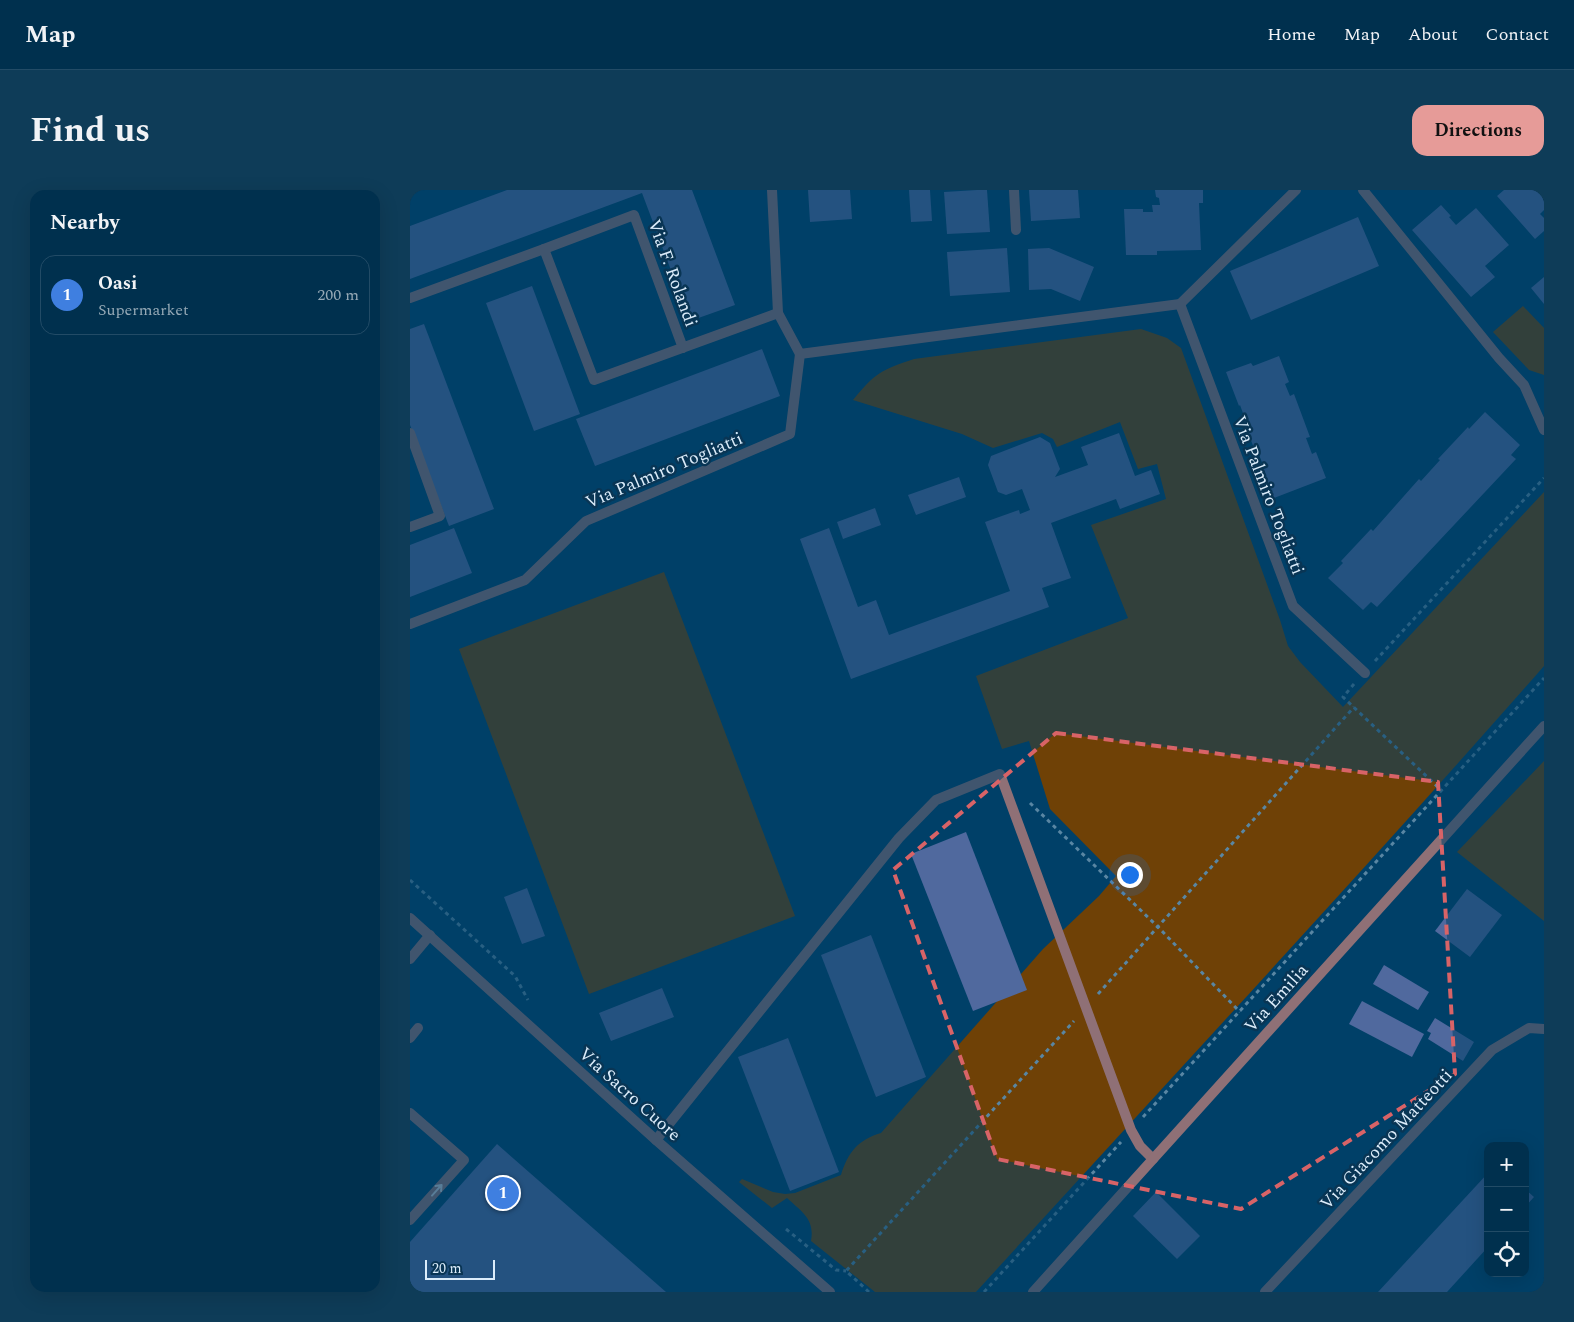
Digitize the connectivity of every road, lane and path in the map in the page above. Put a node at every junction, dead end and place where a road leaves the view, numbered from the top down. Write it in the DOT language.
graph roads {
  1 [pos="772,190"];
  2 [pos="1014,190"];
  3 [pos="1296,190"];
  4 [pos="1363,190"];
  5 [pos="1016,230"];
  6 [pos="544,249"];
  7 [pos="410,298"];
  8 [pos="1180,304"];
  9 [pos="778,313"];
  10 [pos="683,348"];
  11 [pos="800,354"];
  12 [pos="1544,430"];
  13 [pos="410,433"];
  14 [pos="1544,478"];
  15 [pos="410,527"];
  16 [pos="410,624"];
  17 [pos="1364,673"];
  18 [pos="1544,678"];
  19 [pos="1544,726"];
  20 [pos="1442,791"];
  21 [pos="1028,802"];
  22 [pos="410,880"];
  23 [pos="410,918"];
  24 [pos="430,935"];
  25 [pos="410,959"];
  26 [pos="528,1001"];
  27 [pos="1240,1012"];
  28 [pos="418,1028"];
  29 [pos="1544,1029"];
  30 [pos="410,1038"];
  31 [pos="410,1113"];
  32 [pos="1131,1130"];
  33 [pos="656,1140"];
  34 [pos="1153,1159"];
  35 [pos="412,1214"];
  36 [pos="784,1227"];
  37 [pos="846,1271"];
  38 [pos="830,1292"];
  39 [pos="984,1292"];
  40 [pos="1033,1292"];
  41 [pos="1265,1292"];
  1 -- 9 [label="street"];
  2 -- 5 [label="street"];
  3 -- 8 [label="street"];
  4 -- 12 [label="street"];
  6 -- 7 [label="street, Via F. Rolandi"];
  6 -- 10 [label="street, Via F. Rolandi"];
  6 -- 10 [label="street, Via F. Rolandi"];
  8 -- 11 [label="street"];
  8 -- 17 [label="street, Via Palmiro Togliatti"];
  9 -- 10 [label="street, Via F. Rolandi"];
  9 -- 11 [label="street"];
  11 -- 16 [label="street, Via Palmiro Togliatti"];
  13 -- 15 [label="street"];
  14 -- 17 [label="path"];
  17 -- 20 [label="path"];
  18 -- 20 [label="path"];
  19 -- 34 [label="street, Via Emilia"];
  20 -- 27 [label="path"];
  21 -- 27 [label="path"];
  22 -- 26 [label="path"];
  23 -- 24 [label="street, Via Sacro Cuore"];
  24 -- 25 [label="street"];
  24 -- 33 [label="street, Via Sacro Cuore"];
  27 -- 32 [label="path"];
  28 -- 30 [label="street"];
  29 -- 41 [label="street, Via Giacomo Matteotti"];
  35 -- 31 [label="street, one-way"];
  32 -- 33 [label="street"];
  32 -- 34 [label="street"];
  32 -- 39 [label="path"];
  33 -- 38 [label="street, Via Sacro Cuore"];
  34 -- 40 [label="street, Via Emilia"];
  36 -- 37 [label="path"];
}
